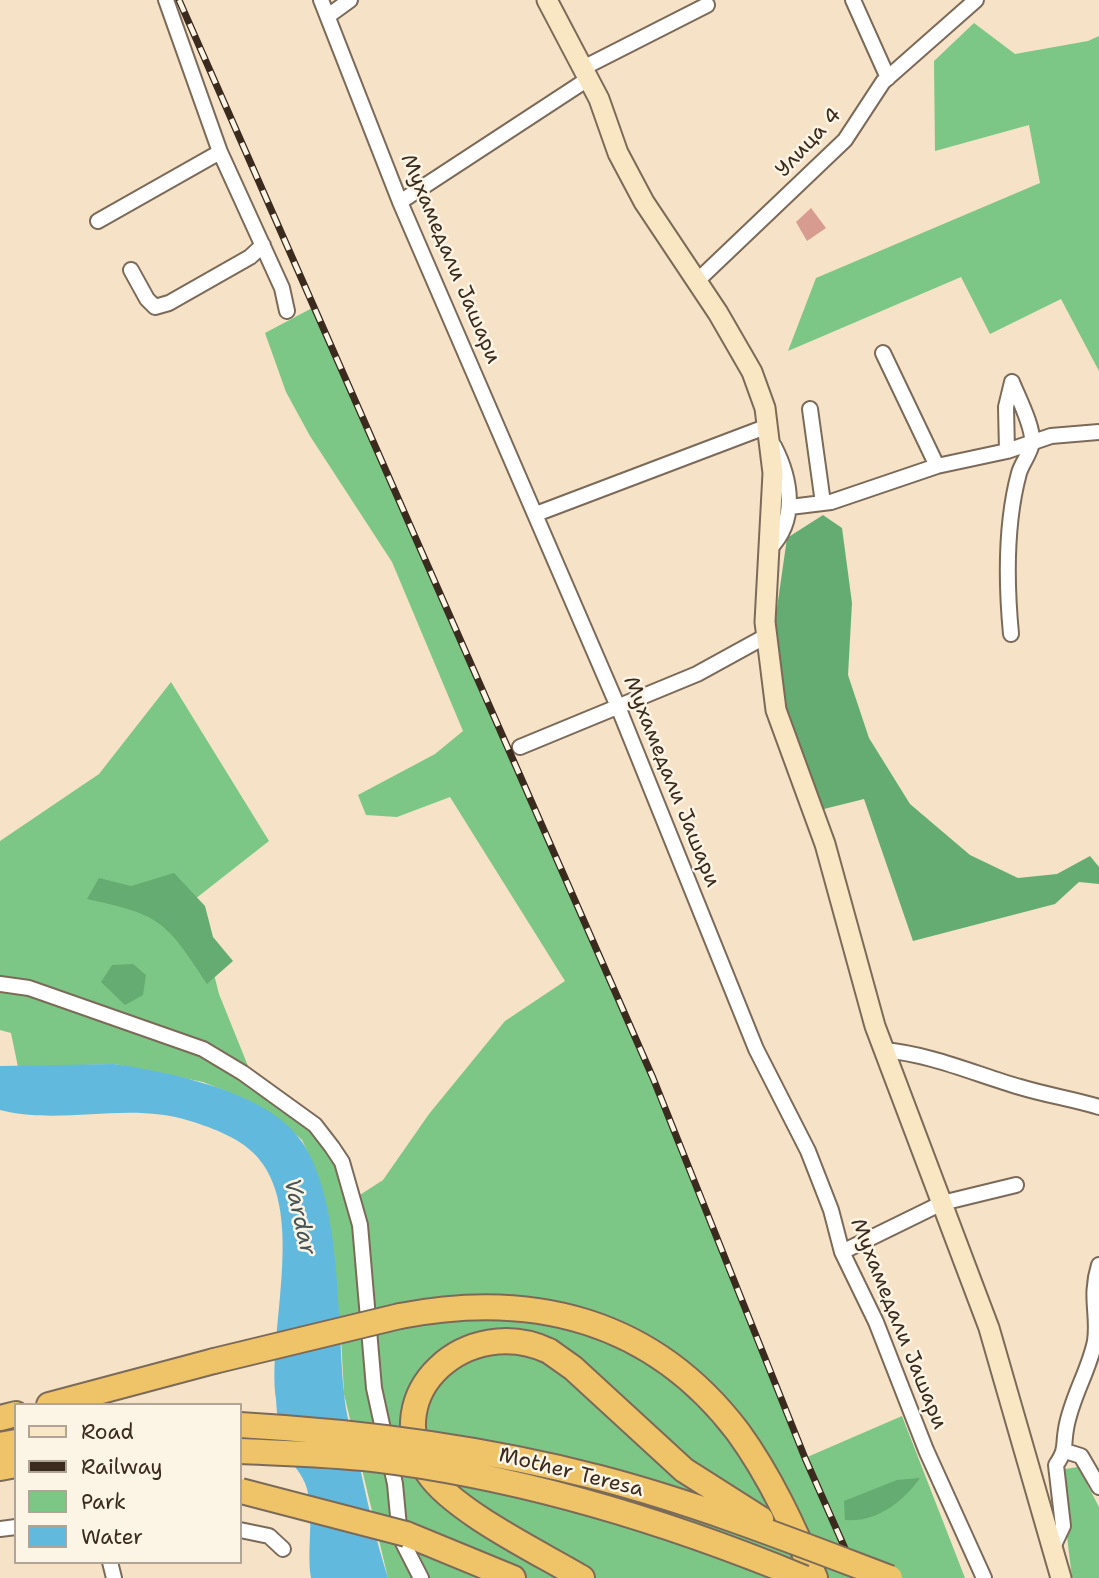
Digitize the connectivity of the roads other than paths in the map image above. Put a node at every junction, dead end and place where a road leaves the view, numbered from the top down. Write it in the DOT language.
graph roads {
  1 [pos="166,0"];
  2 [pos="321,0"];
  3 [pos="350,0"];
  4 [pos="547,0"];
  5 [pos="853,0"];
  6 [pos="976,0"];
  7 [pos="707,5"];
  8 [pos="328,16"];
  9 [pos="586,73"];
  10 [pos="888,78"];
  11 [pos="220,152"];
  12 [pos="400,202"];
  13 [pos="98,221"];
  14 [pos="263,245"];
  15 [pos="131,270"];
  16 [pos="696,282"];
  17 [pos="288,311"];
  18 [pos="883,353"];
  19 [pos="810,409"];
  20 [pos="769,432"];
  21 [pos="1099,432"];
  22 [pos="1032,443"];
  23 [pos="1007,451"];
  24 [pos="937,466"];
  25 [pos="823,503"];
  26 [pos="790,507"];
  27 [pos="536,514"];
  28 [pos="770,548"];
  29 [pos="1011,634"];
  30 [pos="768,635"];
  31 [pos="619,709"];
  32 [pos="520,747"];
  33 [pos="0,984"];
  34 [pos="883,1050"];
  35 [pos="1099,1107"];
  36 [pos="1016,1185"];
  37 [pos="942,1203"];
  38 [pos="842,1252"];
  39 [pos="1099,1265"];
  40 [pos="57,1403"];
  41 [pos="242,1425"];
  42 [pos="242,1451"];
  43 [pos="1065,1451"];
  44 [pos="1099,1487"];
  45 [pos="242,1492"];
  46 [pos="242,1530"];
  47 [pos="1053,1547"];
  48 [pos="283,1549"];
  49 [pos="833,1556"];
  50 [pos="421,1578"];
  51 [pos="513,1578"];
  52 [pos="582,1578"];
  53 [pos="804,1578"];
  54 [pos="815,1578"];
  55 [pos="890,1578"];
  56 [pos="984,1578"];
  57 [pos="1061,1578"];
  1 -- 11 [label="street"];
  2 -- 8 [label="street, Мухамедали Јашари"];
  3 -- 8 [label="street"];
  4 -- 9 [label="main road"];
  5 -- 10 [label="street"];
  6 -- 10 [label="street, Улица 4"];
  7 -- 9 [label="street"];
  8 -- 12 [label="street, Мухамедали Јашари"];
  9 -- 12 [label="street"];
  9 -- 16 [label="main road"];
  10 -- 16 [label="street, Улица 4"];
  11 -- 13 [label="street"];
  11 -- 14 [label="street"];
  12 -- 27 [label="street, Мухамедали Јашари"];
  14 -- 15 [label="street"];
  14 -- 17 [label="street"];
  16 -- 20 [label="main road"];
  18 -- 24 [label="street"];
  19 -- 25 [label="street"];
  20 -- 26 [label="street"];
  20 -- 27 [label="street"];
  20 -- 28 [label="main road"];
  21 -- 22 [label="street"];
  22 -- 23 [label="street"];
  22 -- 23 [label="street"];
  22 -- 29 [label="street"];
  23 -- 24 [label="street"];
  24 -- 25 [label="street"];
  25 -- 26 [label="street"];
  26 -- 28 [label="street"];
  27 -- 31 [label="street, Мухамедали Јашари"];
  28 -- 30 [label="main road"];
  30 -- 31 [label="street"];
  30 -- 34 [label="main road"];
  31 -- 32 [label="street"];
  31 -- 38 [label="street, Мухамедали Јашари"];
  33 -- 50 [label="street"];
  34 -- 35 [label="street"];
  34 -- 37 [label="main road"];
  36 -- 37 [label="street"];
  37 -- 38 [label="street"];
  37 -- 47 [label="main road"];
  38 -- 56 [label="street, Мухамедали Јашари"];
  39 -- 43 [label="street"];
  40 -- 54 [label="highway, bridge"];
  41 -- 49 [label="highway, Mother Teresa, bridge"];
  42 -- 53 [label="highway, Mother Teresa, bridge"];
  43 -- 44 [label="street"];
  43 -- 47 [label="street"];
  45 -- 51 [label="highway, bridge"];
  46 -- 48 [label="street"];
  47 -- 57 [label="main road"];
  49 -- 52 [label="highway, bridge"];
  49 -- 55 [label="highway, Mother Teresa, bridge"];
}
